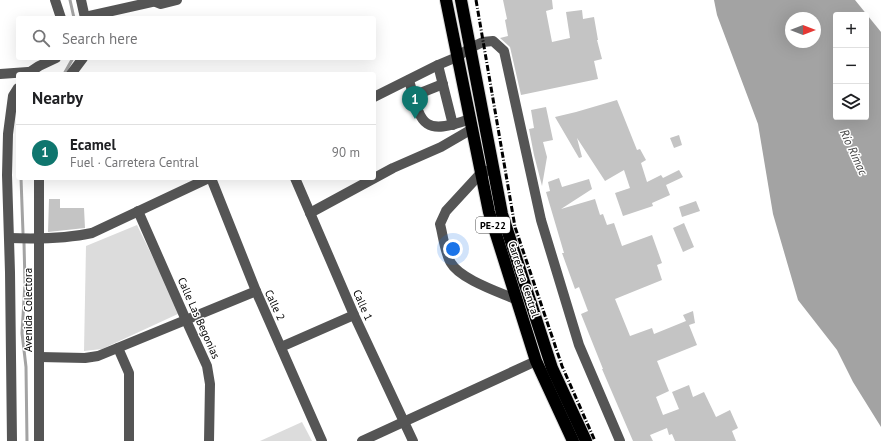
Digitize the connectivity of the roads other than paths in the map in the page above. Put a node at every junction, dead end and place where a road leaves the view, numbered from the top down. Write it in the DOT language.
graph roads {
  1 [pos="54,0"];
  2 [pos="81,0"];
  3 [pos="156,0"];
  4 [pos="177,0"];
  5 [pos="446,0"];
  6 [pos="461,0"];
  7 [pos="60,16"];
  8 [pos="85,16"];
  9 [pos="93,16"];
  10 [pos="470,48"];
  11 [pos="457,57"];
  12 [pos="52,60"];
  13 [pos="81,60"];
  14 [pos="438,65"];
  15 [pos="29,72"];
  16 [pos="72,72"];
  17 [pos="16,73"];
  18 [pos="0,74"];
  19 [pos="409,80"];
  20 [pos="443,84"];
  21 [pos="16,91"];
  22 [pos="376,96"];
  23 [pos="413,96"];
  24 [pos="471,124"];
  25 [pos="453,125"];
  26 [pos="493,169"];
  27 [pos="481,173"];
  28 [pos="376,177"];
  29 [pos="39,180"];
  30 [pos="206,180"];
  31 [pos="211,180"];
  32 [pos="296,180"];
  33 [pos="371,180"];
  34 [pos="4,188"];
  35 [pos="138,211"];
  36 [pos="310,213"];
  37 [pos="9,238"];
  38 [pos="39,240"];
  39 [pos="256,291"];
  40 [pos="517,300"];
  41 [pos="354,315"];
  42 [pos="186,320"];
  43 [pos="544,343"];
  44 [pos="281,347"];
  45 [pos="118,348"];
  46 [pos="532,348"];
  47 [pos="40,357"];
  48 [pos="536,361"];
  49 [pos="404,422"];
  50 [pos="12,441"];
  51 [pos="39,441"];
  52 [pos="128,441"];
  53 [pos="209,441"];
  54 [pos="322,441"];
  55 [pos="362,441"];
  56 [pos="413,441"];
  57 [pos="573,441"];
  58 [pos="586,441"];
  59 [pos="620,441"];
  1 -- 7 [label="street"];
  2 -- 8 [label="street"];
  3 -- 4 [label="street"];
  3 -- 9 [label="street"];
  5 -- 11 [label="highway, Carretera Central / PE-22"];
  6 -- 10 [label="highway, Carretera Central / PE-22"];
  10 -- 11 [label="street"];
  10 -- 26 [label="highway, Carretera Central / PE-22"];
  10 -- 59 [label="street"];
  11 -- 14 [label="street"];
  11 -- 24 [label="highway, Carretera Central / PE-22"];
  12 -- 15 [label="street"];
  13 -- 16 [label="street"];
  14 -- 19 [label="street"];
  14 -- 20 [label="street"];
  17 -- 18 [label="street"];
  19 -- 22 [label="street"];
  19 -- 23 [label="street"];
  20 -- 23 [label="street"];
  20 -- 25 [label="street"];
  21 -- 34 [label="street, Avenida Colectora"];
  23 -- 25 [label="street"];
  24 -- 25 [label="street"];
  24 -- 27 [label="highway, Carretera Central / PE-22"];
  24 -- 28 [label="street"];
  26 -- 27 [label="street"];
  26 -- 43 [label="highway, Carretera Central / PE-22"];
  27 -- 40 [label="highway, Carretera Central / PE-22"];
  27 -- 40 [label="street"];
  29 -- 38 [label="street, Avenida Colectora"];
  30 -- 35 [label="street"];
  31 -- 39 [label="street, Calle 2"];
  32 -- 36 [label="street, Calle 1"];
  33 -- 36 [label="street"];
  34 -- 37 [label="street, Avenida Colectora"];
  35 -- 38 [label="street"];
  35 -- 42 [label="street, Calle Las Begonias"];
  36 -- 41 [label="street, Calle 1"];
  37 -- 38 [label="street"];
  37 -- 50 [label="street, Avenida Colectora"];
  38 -- 47 [label="street, Avenida Colectora"];
  39 -- 42 [label="street"];
  39 -- 44 [label="street, Calle 2"];
  40 -- 46 [label="highway, Carretera Central / PE-22"];
  41 -- 44 [label="street"];
  41 -- 49 [label="street, Calle 1"];
  42 -- 45 [label="street"];
  42 -- 53 [label="street, Calle Las Begonias"];
  43 -- 46 [label="highway"];
  43 -- 58 [label="highway, Carretera Central / PE-22"];
  44 -- 54 [label="street, Calle 2"];
  45 -- 47 [label="street"];
  45 -- 52 [label="street"];
  46 -- 48 [label="highway, Carretera Central / PE-22"];
  47 -- 51 [label="street, Avenida Colectora"];
  48 -- 49 [label="street"];
  48 -- 57 [label="highway, Carretera Central / PE-22"];
  49 -- 55 [label="street"];
  49 -- 56 [label="street, Calle 1"];
}
